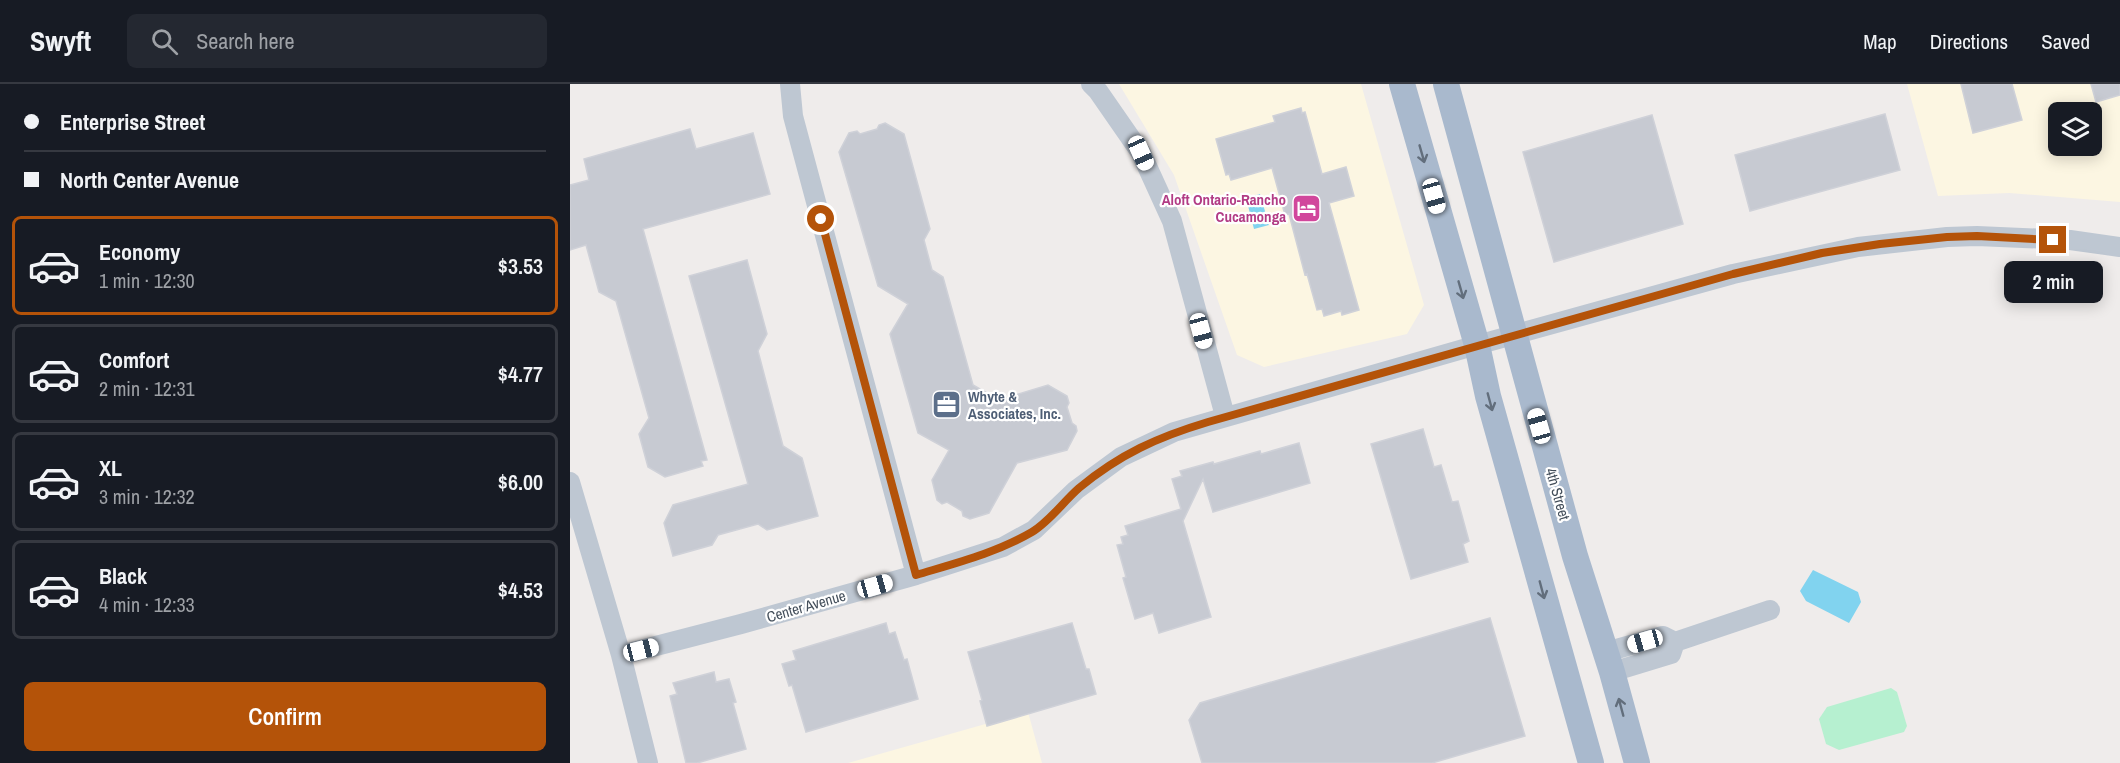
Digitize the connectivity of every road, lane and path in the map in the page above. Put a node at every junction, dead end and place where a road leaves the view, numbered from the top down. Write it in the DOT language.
graph roads {
  1 [pos="790,84"];
  2 [pos="1091,84"];
  3 [pos="1402,84"];
  4 [pos="1446,84"];
  5 [pos="2120,247"];
  6 [pos="1514,335"];
  7 [pos="1477,345"];
  8 [pos="1225,417"];
  9 [pos="570,482"];
  10 [pos="916,575"];
  11 [pos="1770,610"];
  12 [pos="621,655"];
  13 [pos="1609,662"];
  14 [pos="648,763"];
  15 [pos="1591,763"];
  16 [pos="1637,763"];
  1 -- 10 [label="street"];
  2 -- 8 [label="street"];
  3 -- 7 [label="main road, one-way"];
  4 -- 6 [label="main road, 4th Street"];
  5 -- 6 [label="street, Center Avenue"];
  6 -- 7 [label="street, Center Avenue"];
  6 -- 13 [label="main road, 4th Street"];
  7 -- 8 [label="street, Center Avenue"];
  7 -- 15 [label="main road, one-way"];
  8 -- 10 [label="street, Center Avenue"];
  9 -- 12 [label="street"];
  10 -- 12 [label="street, Center Avenue"];
  11 -- 13 [label="street"];
  12 -- 14 [label="street"];
  16 -- 13 [label="main road, 4th Street, one-way"];
}
